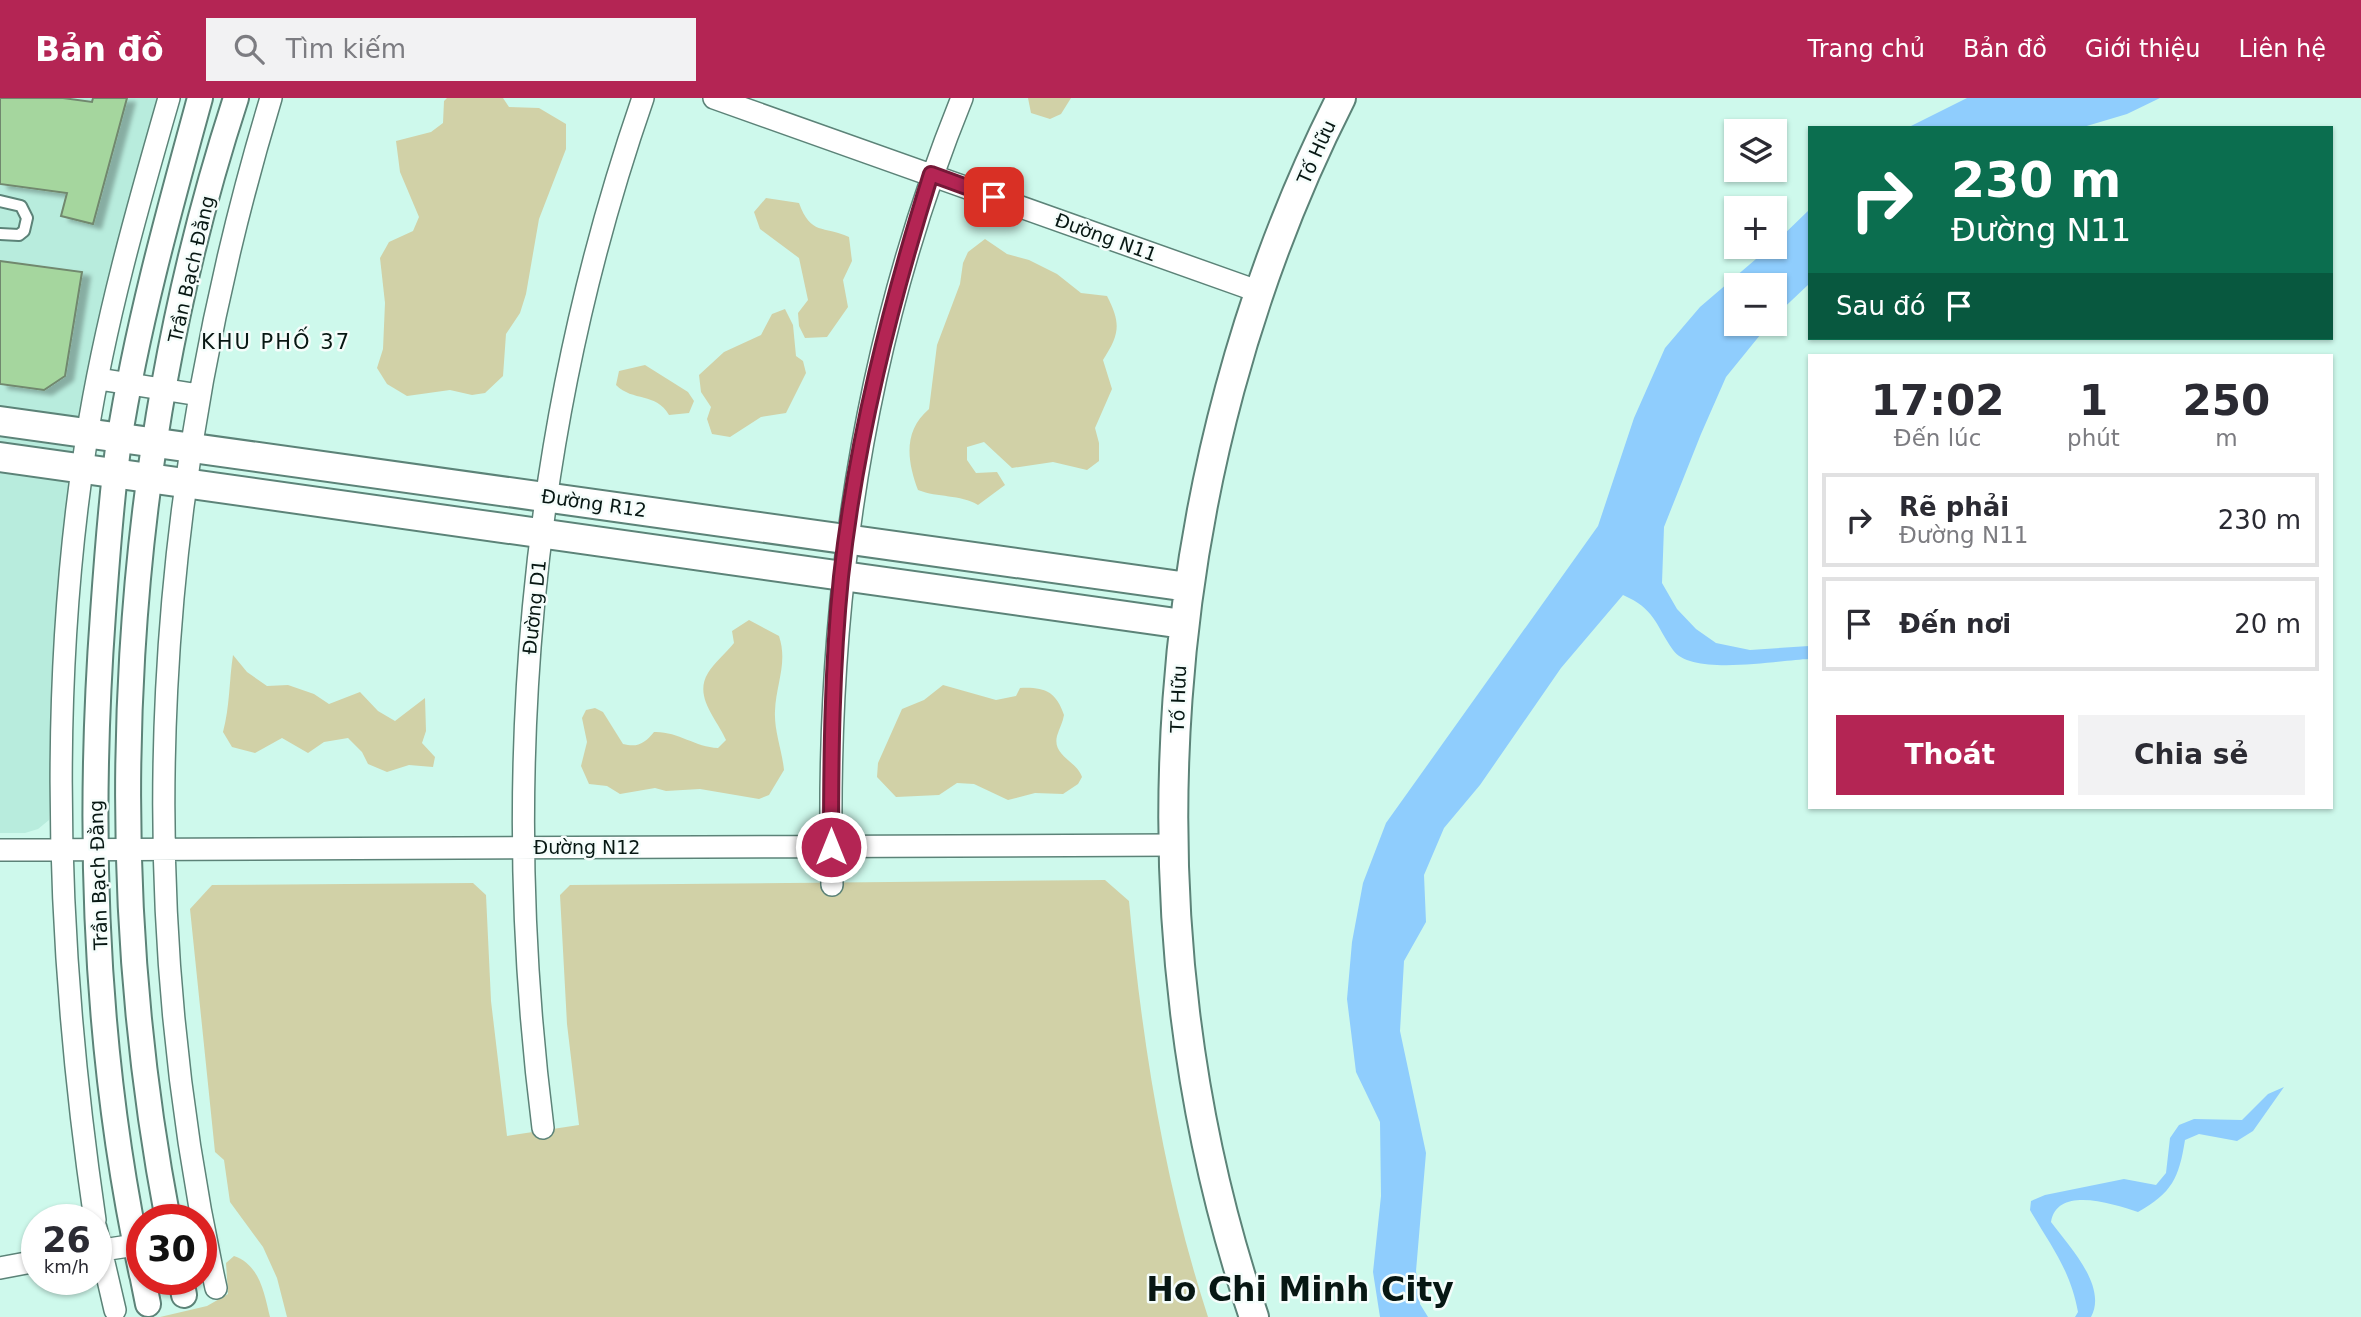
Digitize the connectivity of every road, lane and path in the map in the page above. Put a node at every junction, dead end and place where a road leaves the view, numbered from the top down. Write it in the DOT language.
graph roads {
  1 [pos="169,98"];
  2 [pos="200,98"];
  3 [pos="236,98"];
  4 [pos="271,98"];
  5 [pos="643,98"];
  6 [pos="714,98"];
  7 [pos="962,98"];
  8 [pos="1341,98"];
  9 [pos="931,174"];
  10 [pos="0,201"];
  11 [pos="0,233"];
  12 [pos="1260,292"];
  13 [pos="131,384"];
  14 [pos="97,387"];
  15 [pos="162,398"];
  16 [pos="198,404"];
  17 [pos="0,421"];
  18 [pos="87,433"];
  19 [pos="120,438"];
  20 [pos="155,443"];
  21 [pos="190,447"];
  22 [pos="0,457"];
  23 [pos="82,468"];
  24 [pos="116,473"];
  25 [pos="150,478"];
  26 [pos="185,483"];
  27 [pos="547,496"];
  28 [pos="541,533"];
  29 [pos="846,538"];
  30 [pos="841,576"];
  31 [pos="1188,587"];
  32 [pos="1183,624"];
  33 [pos="1174,845"];
  34 [pos="831,847"];
  35 [pos="522,848"];
  36 [pos="95,849"];
  37 [pos="130,849"];
  38 [pos="163,849"];
  39 [pos="0,850"];
  40 [pos="61,850"];
  41 [pos="832,885"];
  42 [pos="543,1128"];
  43 [pos="93,1204"];
  44 [pos="132,1204"];
  45 [pos="165,1204"];
  46 [pos="198,1204"];
  47 [pos="21,1264"];
  48 [pos="0,1268"];
  49 [pos="111,1295"];
  50 [pos="146,1295"];
  51 [pos="148,1304"];
  52 [pos="115,1310"];
  53 [pos="1254,1317"];
  1 -- 14 [label="street"];
  2 -- 13 [label="street, Trần Bạch Đằng"];
  3 -- 15 [label="street, Trần Bạch Đằng"];
  4 -- 16 [label="street, Trần Bạch Đằng"];
  5 -- 27 [label="street, Đường D1"];
  6 -- 9 [label="street, Đường N11"];
  7 -- 9 [label="street"];
  8 -- 12 [label="main road, Tố Hữu"];
  9 -- 12 [label="street, Đường N11"];
  9 -- 29 [label="street"];
  10 -- 11 [label="lane"];
  12 -- 31 [label="main road, Tố Hữu"];
  13 -- 14 [label="street"];
  13 -- 15 [label="street"];
  13 -- 19 [label="street, Trần Bạch Đằng"];
  14 -- 18 [label="street"];
  15 -- 16 [label="street"];
  15 -- 20 [label="street, Trần Bạch Đằng"];
  16 -- 21 [label="street, Trần Bạch Đằng"];
  17 -- 18 [label="main road, Đường R12"];
  18 -- 19 [label="main road, Đường R12"];
  18 -- 23 [label="street"];
  19 -- 20 [label="main road, Đường R12"];
  19 -- 24 [label="street, Trần Bạch Đằng"];
  20 -- 21 [label="main road, Đường R12"];
  20 -- 25 [label="street, Trần Bạch Đằng"];
  21 -- 26 [label="street, Trần Bạch Đằng"];
  21 -- 27 [label="main road, Đường R12"];
  22 -- 23 [label="main road, Đường R12"];
  23 -- 24 [label="main road, Đường R12"];
  23 -- 40 [label="street"];
  24 -- 25 [label="main road, Đường R12"];
  24 -- 36 [label="street, Trần Bạch Đằng"];
  25 -- 26 [label="main road, Đường R12"];
  25 -- 37 [label="street, Trần Bạch Đằng"];
  26 -- 28 [label="main road, Đường R12"];
  26 -- 38 [label="street, Trần Bạch Đằng"];
  27 -- 28 [label="street, Đường D1"];
  27 -- 29 [label="main road, Đường R12"];
  28 -- 30 [label="main road, Đường R12"];
  28 -- 35 [label="street, Đường D1"];
  29 -- 30 [label="street"];
  29 -- 31 [label="main road, Đường R12"];
  30 -- 32 [label="main road, Đường R12"];
  30 -- 34 [label="street"];
  31 -- 32 [label="main road, Tố Hữu"];
  32 -- 33 [label="main road, Tố Hữu"];
  33 -- 34 [label="street, Đường N12"];
  33 -- 53 [label="main road, Tố Hữu"];
  34 -- 35 [label="street, Đường N12"];
  34 -- 41 [label="street"];
  35 -- 38 [label="street, Đường N12"];
  35 -- 42 [label="street, Đường D1"];
  36 -- 37 [label="street, Đường N12"];
  36 -- 40 [label="street, Đường N12"];
  36 -- 44 [label="street, Trần Bạch Đằng"];
  37 -- 38 [label="street, Đường N12"];
  37 -- 45 [label="street, Trần Bạch Đằng"];
  38 -- 46 [label="street, Trần Bạch Đằng"];
  39 -- 40 [label="street, Đường N12"];
  40 -- 43 [label="street"];
  47 -- 48 [label="street"];
  49 -- 52 [label="street"];
  50 -- 51 [label="street, Trần Bạch Đằng"];
}
